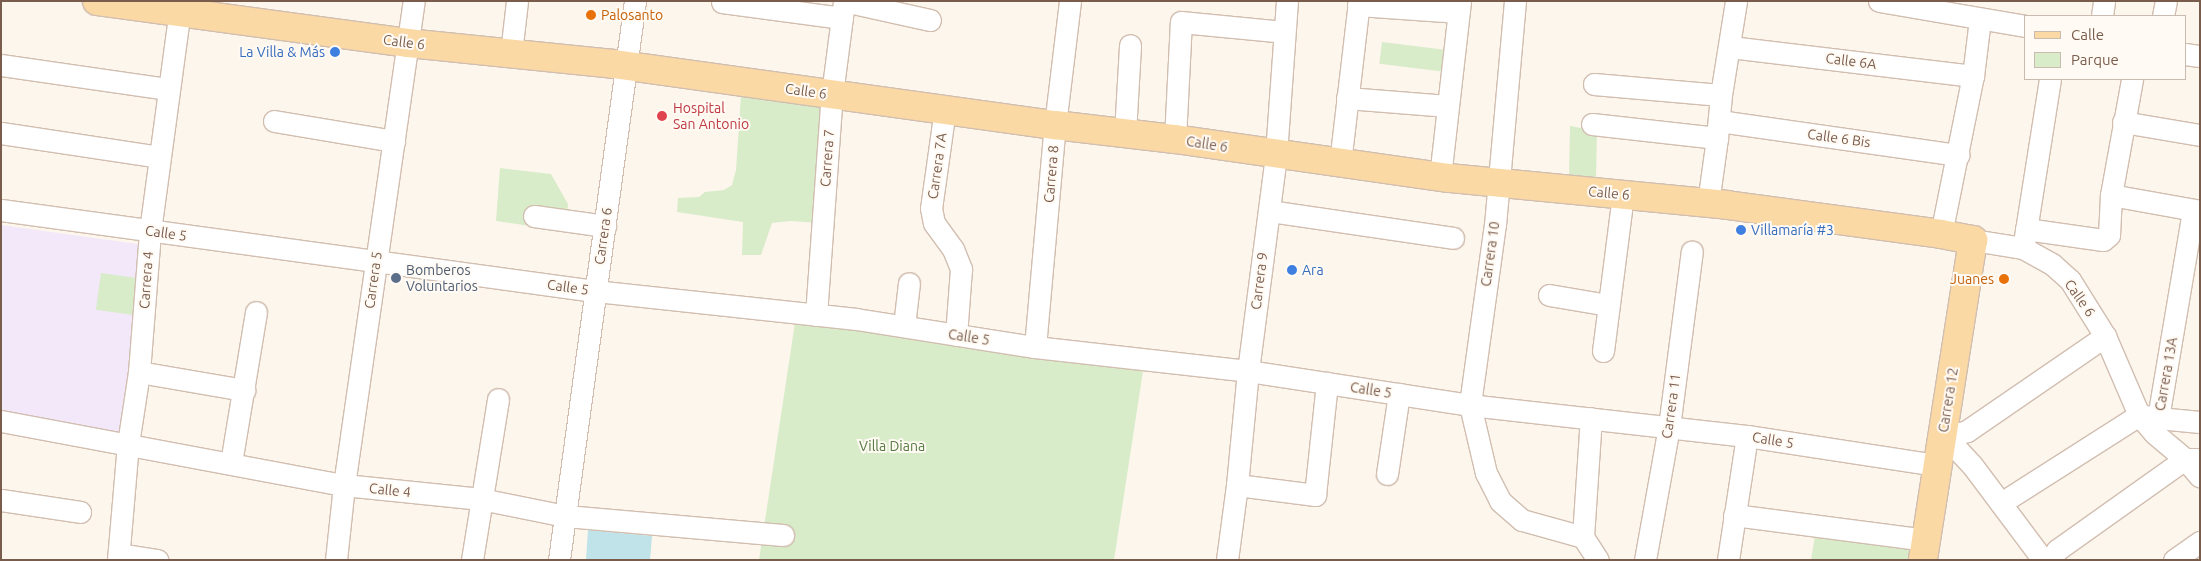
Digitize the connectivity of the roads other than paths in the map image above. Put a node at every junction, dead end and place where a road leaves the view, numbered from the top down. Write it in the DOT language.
graph roads {
  1 [pos="97,1"];
  2 [pos="414,1"];
  3 [pos="517,1"];
  4 [pos="635,1"];
  5 [pos="1070,1"];
  6 [pos="1287,1"];
  7 [pos="1515,1"];
  8 [pos="1736,1"];
  9 [pos="1879,1"];
  10 [pos="2104,1"];
  11 [pos="2166,1"];
  12 [pos="722,2"];
  13 [pos="1358,3"];
  14 [pos="180,6"];
  15 [pos="1460,6"];
  16 [pos="843,7"];
  17 [pos="2102,15"];
  18 [pos="2163,15"];
  19 [pos="1980,19"];
  20 [pos="930,20"];
  21 [pos="2024,26"];
  22 [pos="1284,32"];
  23 [pos="408,44"];
  24 [pos="1130,45"];
  25 [pos="1730,47"];
  26 [pos="511,53"];
  27 [pos="2186,54"];
  28 [pos="2200,56"];
  29 [pos="1,65"];
  30 [pos="625,66"];
  31 [pos="1973,76"];
  32 [pos="2050,80"];
  33 [pos="2132,80"];
  34 [pos="1594,84"];
  35 [pos="168,90"];
  36 [pos="832,94"];
  37 [pos="1721,95"];
  38 [pos="1347,98"];
  39 [pos="1448,106"];
  40 [pos="945,109"];
  41 [pos="274,121"];
  42 [pos="2123,122"];
  43 [pos="1592,124"];
  44 [pos="1055,125"];
  45 [pos="1718,130"];
  46 [pos="1,133"];
  47 [pos="1125,133"];
  48 [pos="2200,135"];
  49 [pos="1175,139"];
  50 [pos="394,142"];
  51 [pos="1276,154"];
  52 [pos="1959,155"];
  53 [pos="158,157"];
  54 [pos="1340,163"];
  55 [pos="1440,177"];
  56 [pos="1499,184"];
  57 [pos="1623,194"];
  58 [pos="2111,195"];
  59 [pos="1708,203"];
  60 [pos="1,210"];
  61 [pos="2196,210"];
  62 [pos="1269,211"];
  63 [pos="534,216"];
  64 [pos="605,226"];
  65 [pos="150,231"];
  66 [pos="1941,234"];
  67 [pos="1453,238"];
  68 [pos="2025,239"];
  69 [pos="1972,240"];
  70 [pos="1692,251"];
  71 [pos="376,261"];
  72 [pos="909,283"];
  73 [pos="595,291"];
  74 [pos="1549,295"];
  75 [pos="1608,305"];
  76 [pos="256,312"];
  77 [pos="816,315"];
  78 [pos="904,326"];
  79 [pos="956,335"];
  80 [pos="2106,336"];
  81 [pos="1035,347"];
  82 [pos="1603,351"];
  83 [pos="1248,371"];
  84 [pos="139,372"];
  85 [pos="1327,383"];
  86 [pos="244,390"];
  87 [pos="1400,394"];
  88 [pos="498,398"];
  89 [pos="1470,405"];
  90 [pos="2149,416"];
  91 [pos="1591,418"];
  92 [pos="1,421"];
  93 [pos="2200,422"];
  94 [pos="1669,427"];
  95 [pos="1747,436"];
  96 [pos="128,444"];
  97 [pos="1940,446"];
  98 [pos="2192,459"];
  99 [pos="231,463"];
  100 [pos="1388,474"];
  101 [pos="2200,477"];
  102 [pos="344,485"];
  103 [pos="1237,485"];
  104 [pos="481,499"];
  105 [pos="1,500"];
  106 [pos="2001,503"];
  107 [pos="80,512"];
  108 [pos="566,516"];
  109 [pos="1734,516"];
  110 [pos="783,535"];
  111 [pos="1582,537"];
  112 [pos="2200,542"];
  113 [pos="1924,550"];
  114 [pos="119,557"];
  115 [pos="158,560"];
  116 [pos="336,560"];
  117 [pos="472,560"];
  118 [pos="560,560"];
  119 [pos="1227,560"];
  120 [pos="1598,560"];
  121 [pos="1645,560"];
  122 [pos="1728,560"];
  123 [pos="2043,560"];
  124 [pos="2050,560"];
  125 [pos="2174,560"];
  1 -- 14 [label="main road, Calle 6"];
  2 -- 23 [label="street, Carrera 5"];
  3 -- 26 [label="street"];
  4 -- 30 [label="street, Carrera 6"];
  5 -- 44 [label="street, Carrera 8"];
  6 -- 22 [label="street, Carrera 9"];
  7 -- 56 [label="street, Carrera 10"];
  8 -- 25 [label="street"];
  9 -- 19 [label="street"];
  10 -- 17 [label="street"];
  11 -- 18 [label="street"];
  12 -- 16 [label="street"];
  13 -- 15 [label="street"];
  13 -- 38 [label="street"];
  14 -- 23 [label="main road, Calle 6"];
  14 -- 35 [label="street, Carrera 4"];
  15 -- 39 [label="street"];
  16 -- 20 [label="street"];
  16 -- 36 [label="street, Carrera 7"];
  19 -- 21 [label="street"];
  19 -- 31 [label="street"];
  22 -- 49 [label="street"];
  22 -- 51 [label="street, Carrera 9"];
  23 -- 26 [label="main road, Calle 6"];
  23 -- 50 [label="street, Carrera 5"];
  24 -- 47 [label="street"];
  25 -- 31 [label="street, Calle 6A"];
  25 -- 37 [label="street"];
  26 -- 30 [label="main road, Calle 6"];
  27 -- 28 [label="street"];
  29 -- 35 [label="street"];
  30 -- 36 [label="main road, Calle 6"];
  30 -- 64 [label="street, Carrera 6"];
  31 -- 52 [label="street"];
  32 -- 68 [label="street"];
  33 -- 42 [label="street"];
  34 -- 37 [label="street"];
  35 -- 53 [label="street, Carrera 4"];
  36 -- 40 [label="main road, Calle 6"];
  36 -- 77 [label="street, Carrera 7"];
  37 -- 45 [label="street"];
  38 -- 39 [label="street"];
  38 -- 54 [label="street"];
  39 -- 55 [label="street"];
  40 -- 44 [label="main road, Calle 6"];
  40 -- 79 [label="street, Carrera 7A"];
  41 -- 50 [label="street"];
  42 -- 48 [label="street"];
  42 -- 58 [label="street"];
  43 -- 45 [label="street"];
  44 -- 47 [label="main road, Calle 6"];
  44 -- 81 [label="street, Carrera 8"];
  45 -- 52 [label="street, Calle 6 Bis"];
  45 -- 59 [label="street"];
  46 -- 53 [label="street"];
  47 -- 49 [label="main road, Calle 6"];
  49 -- 51 [label="main road, Calle 6"];
  50 -- 71 [label="street, Carrera 5"];
  51 -- 54 [label="main road, Calle 6"];
  51 -- 62 [label="street, Carrera 9"];
  52 -- 66 [label="street"];
  53 -- 65 [label="street, Carrera 4"];
  54 -- 55 [label="main road, Calle 6"];
  55 -- 56 [label="main road, Calle 6"];
  56 -- 57 [label="main road, Calle 6"];
  56 -- 89 [label="street, Carrera 10"];
  57 -- 59 [label="main road, Calle 6"];
  57 -- 75 [label="street"];
  58 -- 61 [label="street"];
  58 -- 68 [label="street, Calle 6"];
  59 -- 66 [label="main road, Calle 6"];
  60 -- 65 [label="street, Calle 5"];
  61 -- 90 [label="street, Carrera 13A"];
  62 -- 67 [label="street"];
  62 -- 83 [label="street, Carrera 9"];
  63 -- 64 [label="street"];
  64 -- 73 [label="street, Carrera 6"];
  65 -- 71 [label="street, Calle 5"];
  65 -- 84 [label="street, Carrera 4"];
  66 -- 69 [label="main road, Calle 6"];
  68 -- 69 [label="street, Calle 6"];
  68 -- 80 [label="street, Calle 6"];
  69 -- 97 [label="main road, Carrera 12"];
  70 -- 94 [label="street, Carrera 11"];
  71 -- 73 [label="street, Calle 5"];
  71 -- 102 [label="street, Carrera 5"];
  72 -- 78 [label="street"];
  73 -- 77 [label="street, Calle 5"];
  73 -- 108 [label="street, Carrera 6"];
  74 -- 75 [label="street"];
  75 -- 82 [label="street"];
  76 -- 86 [label="street"];
  77 -- 78 [label="street, Calle 5"];
  78 -- 79 [label="street, Calle 5"];
  79 -- 81 [label="street, Calle 5"];
  80 -- 90 [label="street, Calle 6"];
  80 -- 97 [label="street"];
  81 -- 83 [label="street, Calle 5"];
  83 -- 85 [label="street, Calle 5"];
  83 -- 103 [label="street, Carrera 9"];
  84 -- 86 [label="street"];
  84 -- 96 [label="street, Carrera 4"];
  85 -- 87 [label="street, Calle 5"];
  85 -- 103 [label="street"];
  86 -- 99 [label="street"];
  87 -- 89 [label="street, Calle 5"];
  87 -- 100 [label="street"];
  88 -- 104 [label="street"];
  89 -- 91 [label="street, Calle 5"];
  89 -- 111 [label="street, Carrera 10"];
  90 -- 93 [label="street"];
  90 -- 98 [label="street, Calle 6"];
  90 -- 106 [label="street, Carrera 13A"];
  91 -- 94 [label="street, Calle 5"];
  91 -- 111 [label="street"];
  92 -- 96 [label="street, Calle 4"];
  94 -- 95 [label="street, Calle 5"];
  94 -- 121 [label="street, Carrera 11"];
  95 -- 97 [label="street, Calle 5"];
  95 -- 109 [label="street"];
  96 -- 99 [label="street, Calle 4"];
  96 -- 114 [label="street, Carrera 4"];
  97 -- 106 [label="street, Calle 5"];
  97 -- 113 [label="main road, Carrera 12"];
  98 -- 101 [label="street, Calle 6"];
  98 -- 124 [label="street"];
  99 -- 102 [label="street, Calle 4"];
  102 -- 104 [label="street, Calle 4"];
  102 -- 116 [label="street, Carrera 5"];
  103 -- 119 [label="street, Carrera 9"];
  104 -- 108 [label="street, Calle 4"];
  104 -- 117 [label="street"];
  105 -- 107 [label="street"];
  106 -- 123 [label="street, Calle 5"];
  108 -- 110 [label="street, Calle 4"];
  108 -- 118 [label="street, Carrera 6"];
  109 -- 113 [label="street"];
  109 -- 122 [label="street"];
  111 -- 120 [label="street"];
  112 -- 125 [label="street"];
  114 -- 115 [label="street"];
}
